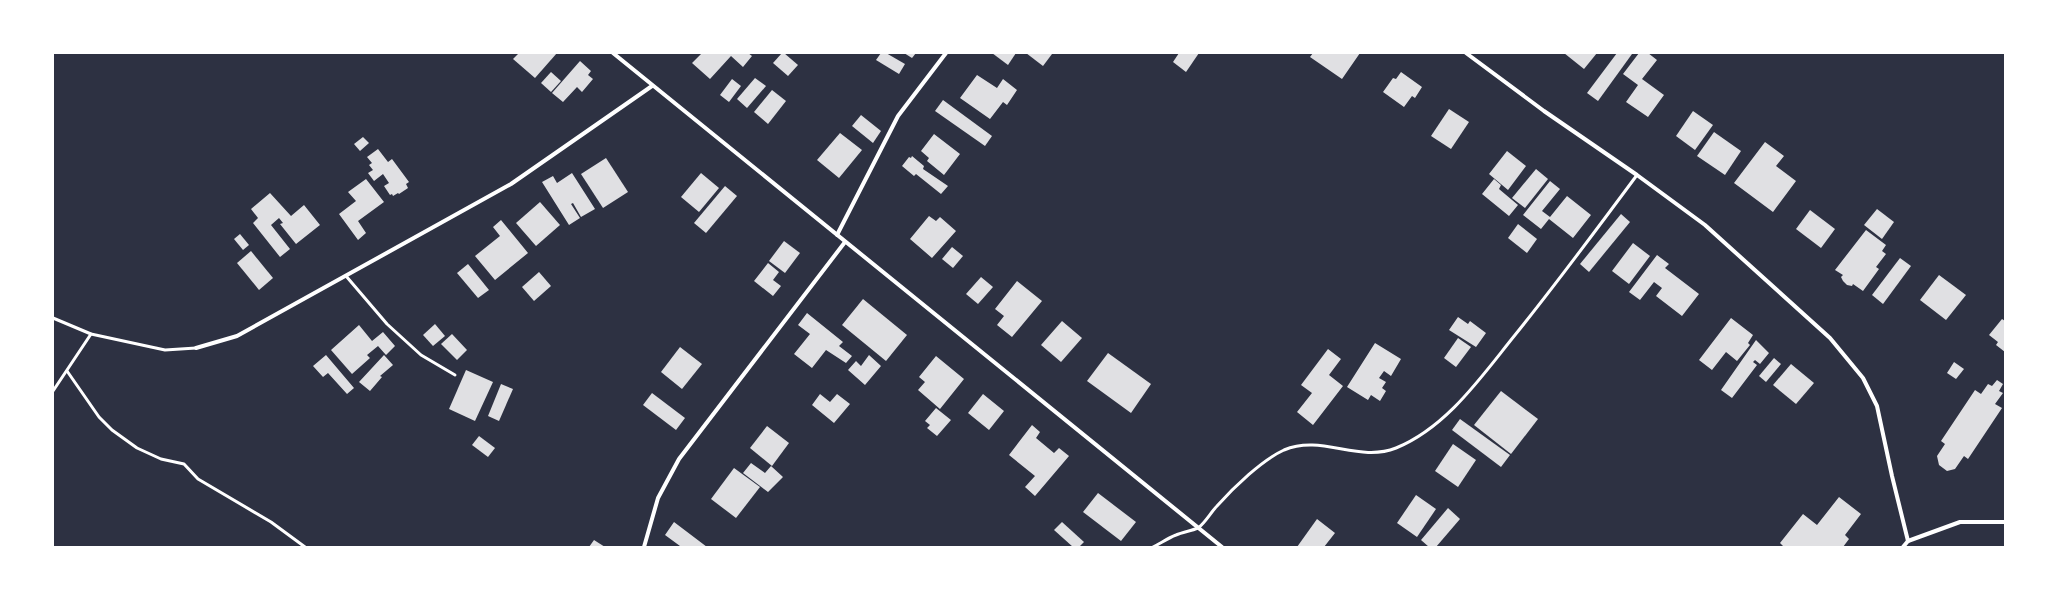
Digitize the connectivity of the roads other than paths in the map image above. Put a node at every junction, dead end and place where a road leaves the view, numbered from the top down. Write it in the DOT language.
graph roads {
  1 [pos="613,53"];
  2 [pos="946,53"];
  3 [pos="1466,53"];
  4 [pos="652,86"];
  5 [pos="1637,175"];
  6 [pos="837,236"];
  7 [pos="845,242"];
  8 [pos="346,276"];
  9 [pos="53,318"];
  10 [pos="91,334"];
  11 [pos="196,348"];
  12 [pos="67,371"];
  13 [pos="455,375"];
  14 [pos="53,391"];
  15 [pos="2005,522"];
  16 [pos="1199,527"];
  17 [pos="1908,541"];
  18 [pos="305,547"];
  19 [pos="644,547"];
  20 [pos="1153,547"];
  21 [pos="1222,547"];
  22 [pos="1903,547"];
  1 -- 4 [label="street"];
  2 -- 6 [label="street"];
  3 -- 5 [label="street"];
  4 -- 6 [label="street"];
  4 -- 8 [label="street"];
  5 -- 16 [label="lane"];
  5 -- 17 [label="street"];
  6 -- 7 [label="street"];
  7 -- 16 [label="street"];
  7 -- 19 [label="street"];
  8 -- 11 [label="street"];
  8 -- 13 [label="lane"];
  9 -- 10 [label="lane"];
  10 -- 11 [label="lane"];
  10 -- 12 [label="lane"];
  12 -- 14 [label="lane"];
  12 -- 18 [label="lane"];
  15 -- 17 [label="street"];
  16 -- 20 [label="lane"];
  16 -- 21 [label="street"];
  17 -- 22 [label="street"];
}
